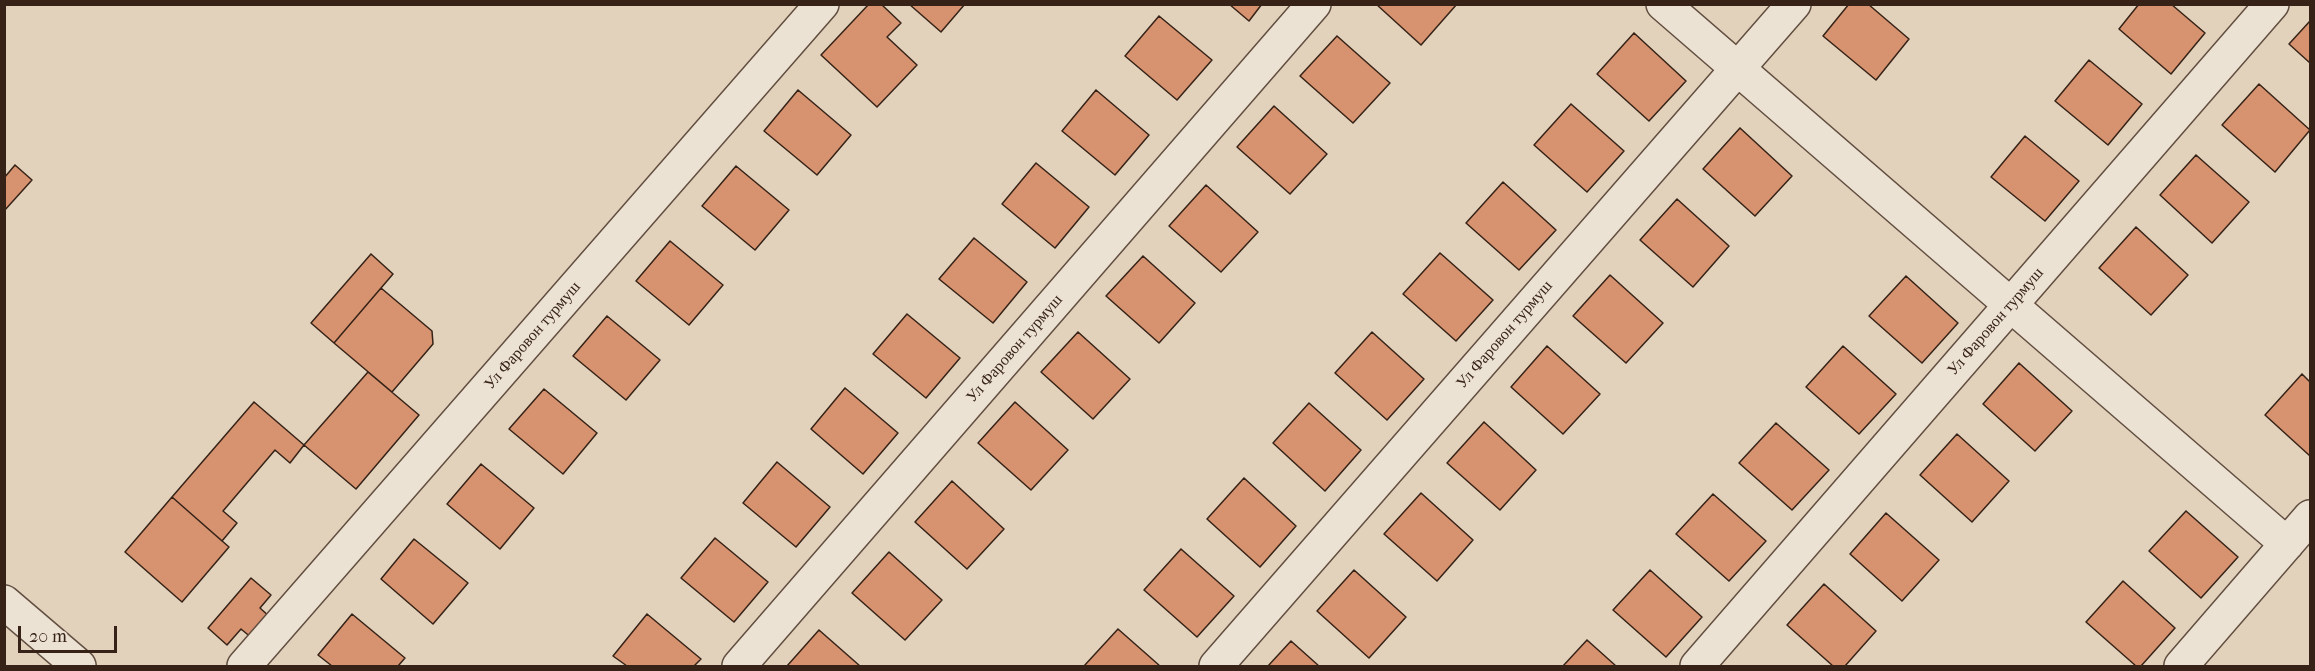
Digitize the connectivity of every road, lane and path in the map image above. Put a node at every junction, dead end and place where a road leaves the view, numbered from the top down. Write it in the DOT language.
graph roads {
  1 [pos="822,4"];
  2 [pos="1314,4"];
  3 [pos="1663,4"];
  4 [pos="1794,4"];
  5 [pos="2272,4"];
  6 [pos="1737,69"];
  7 [pos="2011,305"];
  8 [pos="2310,517"];
  9 [pos="2287,544"];
  10 [pos="4,602"];
  11 [pos="80,666"];
  12 [pos="244,666"];
  13 [pos="739,666"];
  14 [pos="1216,666"];
  15 [pos="1697,666"];
  16 [pos="2181,666"];
  1 -- 12 [label="street, Ул Фаровон турмуш"];
  2 -- 13 [label="street, Ул Фаровон турмуш"];
  3 -- 6 [label="street"];
  4 -- 6 [label="street, Ул Фаровон турмуш"];
  5 -- 7 [label="street, Ул Фаровон турмуш"];
  6 -- 7 [label="street"];
  6 -- 14 [label="street, Ул Фаровон турмуш"];
  7 -- 9 [label="street"];
  7 -- 15 [label="street, Ул Фаровон турмуш"];
  8 -- 9 [label="street"];
  9 -- 16 [label="street"];
  10 -- 11 [label="street"];
}
